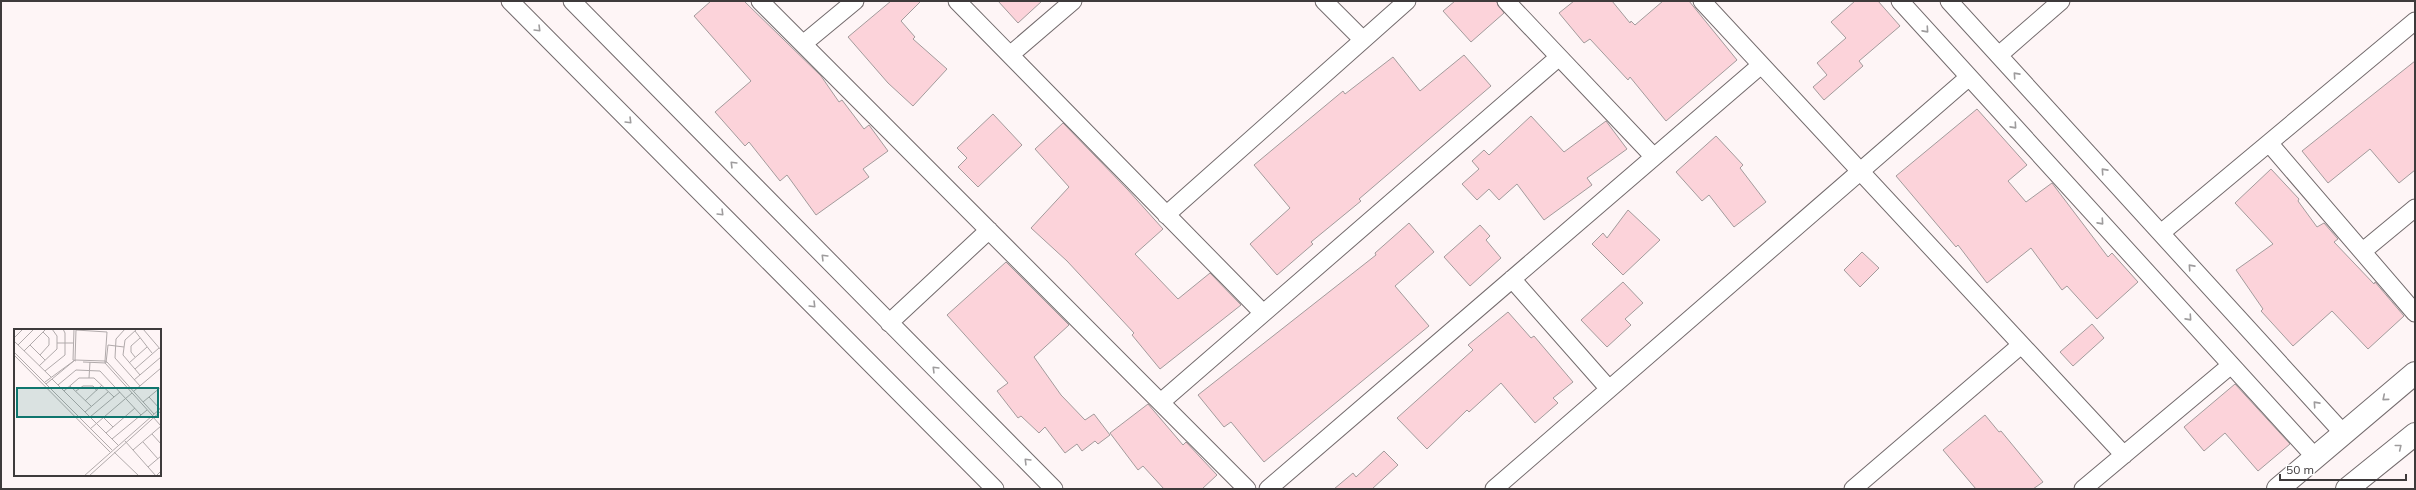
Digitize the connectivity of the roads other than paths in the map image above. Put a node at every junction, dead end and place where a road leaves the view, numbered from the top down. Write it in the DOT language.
graph roads {
  1 [pos="510,1"];
  2 [pos="572,1"];
  3 [pos="760,1"];
  4 [pos="855,1"];
  5 [pos="957,1"];
  6 [pos="1073,1"];
  7 [pos="1324,1"];
  8 [pos="1407,1"];
  9 [pos="1506,1"];
  10 [pos="1702,1"];
  11 [pos="1900,1"];
  12 [pos="1949,1"];
  13 [pos="2061,1"];
  14 [pos="2415,21"];
  15 [pos="1363,40"];
  16 [pos="803,44"];
  17 [pos="1010,55"];
  18 [pos="1998,55"];
  19 [pos="1559,57"];
  20 [pos="1761,65"];
  21 [pos="1969,77"];
  22 [pos="2269,143"];
  23 [pos="1654,157"];
  24 [pos="1860,172"];
  25 [pos="2415,208"];
  26 [pos="1166,214"];
  27 [pos="989,230"];
  28 [pos="2161,234"];
  29 [pos="2363,251"];
  30 [pos="1512,279"];
  31 [pos="1263,313"];
  32 [pos="2415,313"];
  33 [pos="889,324"];
  34 [pos="2021,345"];
  35 [pos="2231,365"];
  36 [pos="2415,373"];
  37 [pos="1609,389"];
  38 [pos="1161,402"];
  39 [pos="2343,433"];
  40 [pos="2415,434"];
  41 [pos="2124,455"];
  42 [pos="2315,457"];
  43 [pos="995,489"];
  44 [pos="1054,489"];
  45 [pos="1247,489"];
  46 [pos="1268,489"];
  47 [pos="1494,489"];
  48 [pos="1853,489"];
  49 [pos="2083,489"];
  50 [pos="2278,489"];
  51 [pos="2347,489"];
  1 -- 43 [label="street, one-way"];
  33 -- 2 [label="street, one-way"];
  3 -- 16 [label="street"];
  4 -- 16 [label="street"];
  5 -- 17 [label="street"];
  6 -- 17 [label="street"];
  7 -- 15 [label="street"];
  8 -- 15 [label="street"];
  9 -- 19 [label="street"];
  10 -- 20 [label="street"];
  11 -- 21 [label="street, one-way"];
  12 -- 18 [label="street"];
  13 -- 18 [label="street"];
  14 -- 22 [label="street"];
  15 -- 26 [label="street"];
  16 -- 27 [label="street"];
  17 -- 26 [label="street"];
  28 -- 18 [label="street, one-way"];
  19 -- 23 [label="street"];
  19 -- 31 [label="street"];
  20 -- 23 [label="street"];
  20 -- 24 [label="street"];
  21 -- 24 [label="street"];
  21 -- 35 [label="street, one-way"];
  22 -- 28 [label="street"];
  22 -- 29 [label="street"];
  23 -- 30 [label="street"];
  24 -- 34 [label="street"];
  24 -- 37 [label="street"];
  25 -- 29 [label="street"];
  26 -- 31 [label="street"];
  27 -- 33 [label="street"];
  27 -- 38 [label="street"];
  39 -- 28 [label="street, one-way"];
  29 -- 32 [label="street"];
  30 -- 37 [label="street"];
  30 -- 46 [label="street"];
  31 -- 38 [label="street"];
  44 -- 33 [label="street, one-way"];
  34 -- 41 [label="street"];
  34 -- 48 [label="street"];
  35 -- 41 [label="street"];
  35 -- 42 [label="street"];
  36 -- 39 [label="street, one-way"];
  37 -- 47 [label="street"];
  38 -- 45 [label="street"];
  39 -- 42 [label="street"];
  51 -- 40 [label="street, one-way"];
  41 -- 49 [label="street"];
  42 -- 50 [label="street"];
}
